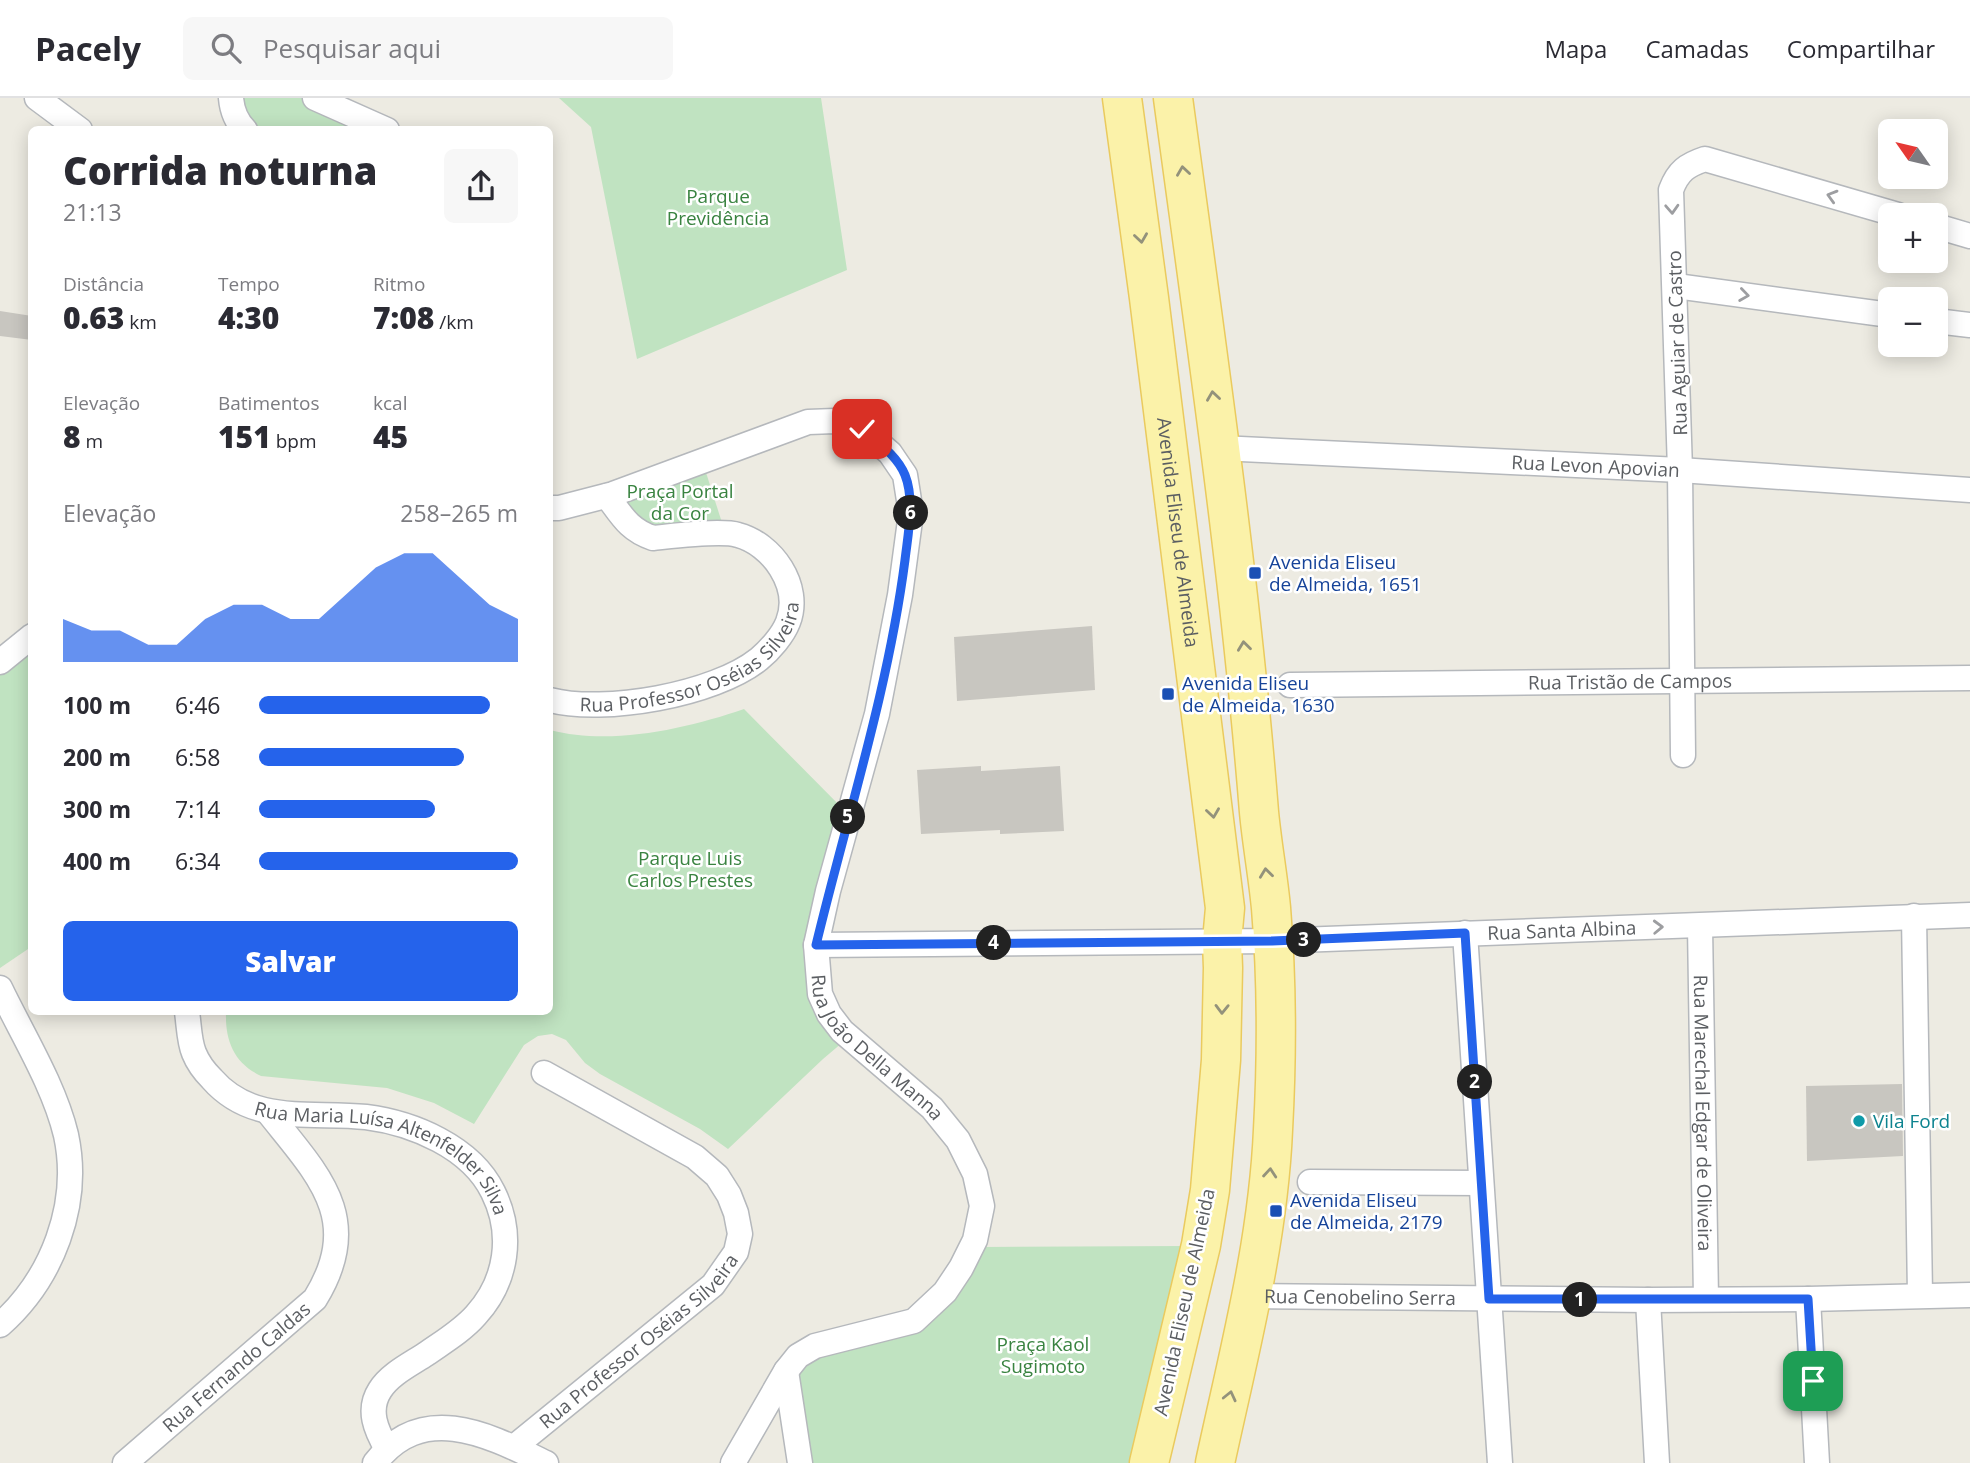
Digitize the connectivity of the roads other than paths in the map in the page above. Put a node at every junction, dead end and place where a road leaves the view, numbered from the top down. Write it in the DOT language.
graph roads {
  1 [pos="37,98"];
  2 [pos="231,98"];
  3 [pos="315,98"];
  4 [pos="1122,98"];
  5 [pos="1173,98"];
  6 [pos="75,126"];
  7 [pos="241,126"];
  8 [pos="378,126"];
  9 [pos="1878,209"];
  10 [pos="1948,230"];
  11 [pos="1970,236"];
  12 [pos="1676,286"];
  13 [pos="1878,313"];
  14 [pos="1948,322"];
  15 [pos="1970,325"];
  16 [pos="1220,447"];
  17 [pos="1680,470"];
  18 [pos="1970,490"];
  19 [pos="607,496"];
  20 [pos="553,508"];
  21 [pos="28,639"];
  22 [pos="0,662"];
  23 [pos="1970,678"];
  24 [pos="1682,681"];
  25 [pos="1290,685"];
  26 [pos="553,700"];
  27 [pos="1683,755"];
  28 [pos="1970,915"];
  29 [pos="1914,916"];
  30 [pos="1700,926"];
  31 [pos="1465,933"];
  32 [pos="1222,941"];
  33 [pos="1272,941"];
  34 [pos="816,945"];
  35 [pos="0,988"];
  36 [pos="188,1015"];
  37 [pos="544,1073"];
  38 [pos="268,1112"];
  39 [pos="1310,1182"];
  40 [pos="1481,1183"];
  41 [pos="1920,1295"];
  42 [pos="1970,1295"];
  43 [pos="1253,1296"];
  44 [pos="1489,1299"];
  45 [pos="1706,1299"];
  46 [pos="1808,1299"];
  47 [pos="1648,1300"];
  48 [pos="0,1325"];
  49 [pos="786,1371"];
  50 [pos="513,1447"];
  51 [pos="381,1456"];
  52 [pos="125,1463"];
  53 [pos="547,1463"];
  54 [pos="733,1463"];
  55 [pos="800,1463"];
  56 [pos="1149,1463"];
  57 [pos="1215,1463"];
  58 [pos="1500,1463"];
  59 [pos="1657,1463"];
  60 [pos="1817,1463"];
  1 -- 6 [label="street"];
  2 -- 7 [label="street"];
  3 -- 8 [label="street"];
  4 -- 32 [label="main road, Avenida Eliseu de Almeida, one-way"];
  16 -- 5 [label="main road, one-way"];
  9 -- 12 [label="street, Rua Aguiar de Castro, one-way"];
  10 -- 11 [label="street"];
  12 -- 13 [label="street, one-way"];
  12 -- 17 [label="street, Rua Aguiar de Castro"];
  14 -- 15 [label="street"];
  16 -- 17 [label="street, Rua Levon Apovian"];
  33 -- 16 [label="main road, one-way"];
  17 -- 18 [label="street, Rua Levon Apovian"];
  17 -- 24 [label="street, Rua Aguiar de Castro"];
  19 -- 20 [label="street, Rua João Della Manna"];
  19 -- 26 [label="street, Rua Professor Oséias Silveira"];
  19 -- 34 [label="street, Rua João Della Manna"];
  21 -- 22 [label="street"];
  23 -- 24 [label="street, Rua Tristão de Campos"];
  24 -- 25 [label="street, Rua Tristão de Campos"];
  24 -- 27 [label="street, Rua Aguiar de Castro"];
  28 -- 29 [label="street, Rua Santa Albina"];
  29 -- 30 [label="street, Rua Santa Albina"];
  29 -- 41 [label="street"];
  31 -- 30 [label="street, Rua Santa Albina, one-way"];
  30 -- 45 [label="street, Rua Marechal Edgar de Oliveira"];
  31 -- 33 [label="street, Rua Santa Albina"];
  31 -- 40 [label="street"];
  32 -- 33 [label="street, Rua Santa Albina"];
  32 -- 34 [label="street, Rua Santa Albina"];
  32 -- 56 [label="main road, Avenida Eliseu de Almeida, one-way"];
  43 -- 33 [label="main road, one-way"];
  34 -- 49 [label="street, Rua João Della Manna"];
  35 -- 48 [label="street"];
  36 -- 38 [label="street, Rua Maria Luísa Altenfelder Silva"];
  37 -- 50 [label="street, Rua Professor Oséias Silveira"];
  38 -- 51 [label="street, Rua Maria Luísa Altenfelder Silva"];
  38 -- 52 [label="street, Rua Fernando Caldas"];
  39 -- 40 [label="street"];
  40 -- 44 [label="street"];
  41 -- 42 [label="street, Rua Cenobelino Serra"];
  41 -- 46 [label="street, Rua Cenobelino Serra"];
  43 -- 44 [label="street, Rua Cenobelino Serra"];
  57 -- 43 [label="main road, one-way"];
  44 -- 47 [label="street, Rua Cenobelino Serra"];
  44 -- 58 [label="street"];
  45 -- 46 [label="street, Rua Cenobelino Serra"];
  45 -- 47 [label="street, Rua Cenobelino Serra"];
  46 -- 60 [label="street"];
  47 -- 59 [label="street"];
  49 -- 54 [label="street, Rua João Della Manna"];
  49 -- 55 [label="street"];
  50 -- 51 [label="street"];
  50 -- 53 [label="street"];
}
